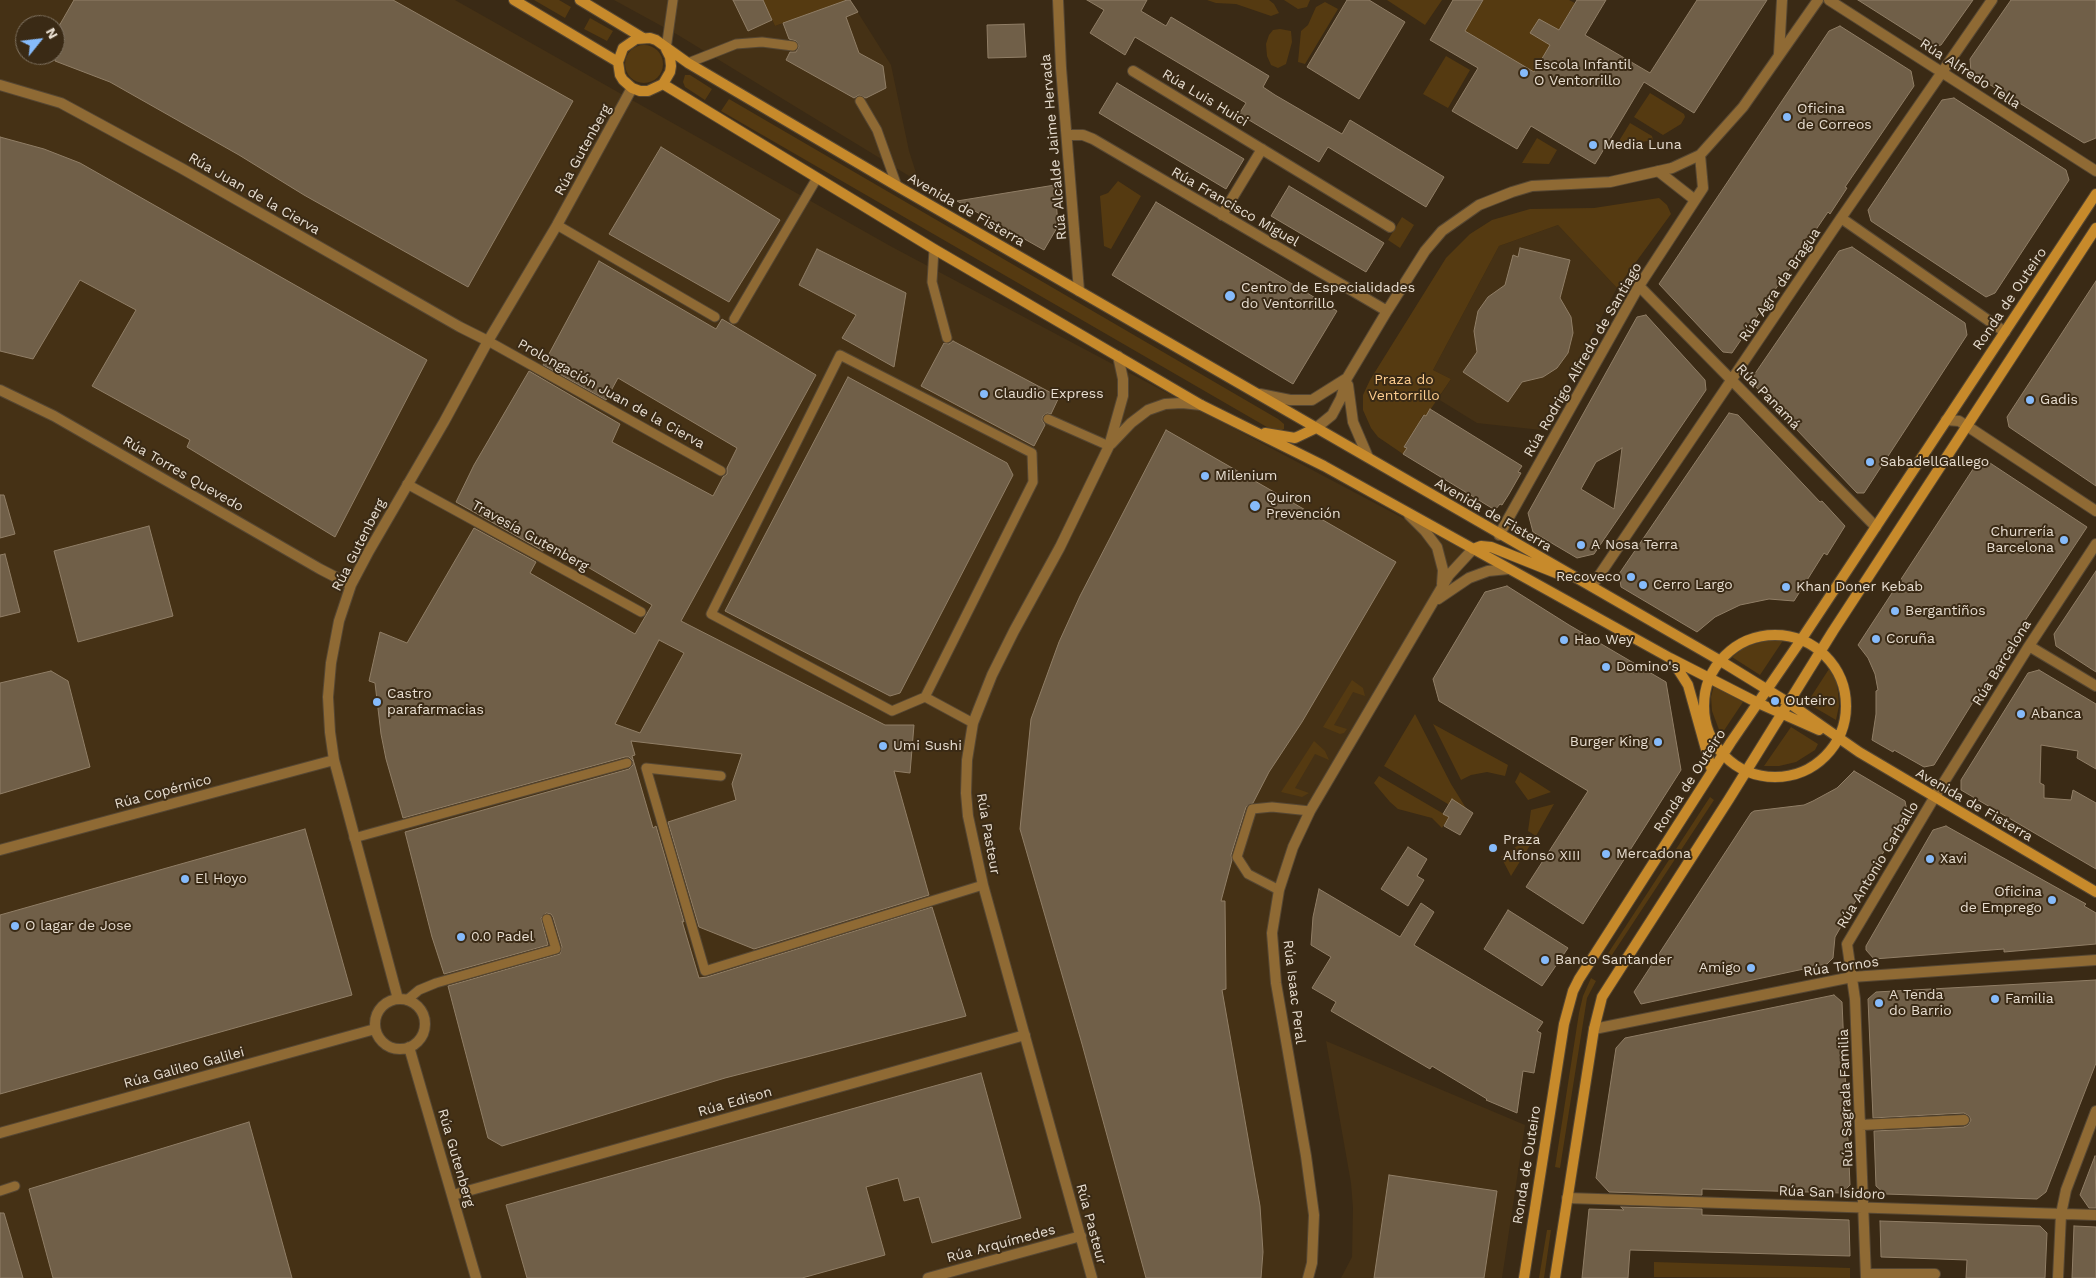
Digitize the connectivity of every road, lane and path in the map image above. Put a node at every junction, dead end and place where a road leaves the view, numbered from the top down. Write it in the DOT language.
graph roads {
  1 [pos="514,0"];
  2 [pos="580,0"];
  3 [pos="673,0"];
  4 [pos="1058,0"];
  5 [pos="1782,0"];
  6 [pos="1818,0"];
  7 [pos="1829,0"];
  8 [pos="1992,0"];
  9 [pos="643,38"];
  10 [pos="793,46"];
  11 [pos="666,48"];
  12 [pos="1779,55"];
  13 [pos="618,62"];
  14 [pos="688,63"];
  15 [pos="1133,71"];
  16 [pos="1942,72"];
  17 [pos="0,84"];
  18 [pos="663,84"];
  19 [pos="632,88"];
  20 [pos="860,101"];
  21 [pos="1067,135"];
  22 [pos="1262,149"];
  23 [pos="1700,155"];
  24 [pos="1658,171"];
  25 [pos="2096,171"];
  26 [pos="817,178"];
  27 [pos="897,186"];
  28 [pos="2096,194"];
  29 [pos="1695,200"];
  30 [pos="1222,215"];
  31 [pos="1841,218"];
  32 [pos="557,225"];
  33 [pos="1390,227"];
  34 [pos="2096,228"];
  35 [pos="934,249"];
  36 [pos="1639,286"];
  37 [pos="1079,291"];
  38 [pos="1387,311"];
  39 [pos="715,317"];
  40 [pos="734,320"];
  41 [pos="2005,332"];
  42 [pos="947,338"];
  43 [pos="488,341"];
  44 [pos="1118,356"];
  45 [pos="1347,378"];
  46 [pos="1732,380"];
  47 [pos="0,390"];
  48 [pos="1253,393"];
  49 [pos="1201,405"];
  50 [pos="1048,419"];
  51 [pos="1946,420"];
  52 [pos="1967,426"];
  53 [pos="1316,428"];
  54 [pos="1255,431"];
  55 [pos="1109,446"];
  56 [pos="1368,457"];
  57 [pos="721,471"];
  58 [pos="407,484"];
  59 [pos="2096,511"];
  60 [pos="1407,513"];
  61 [pos="1876,528"];
  62 [pos="1499,535"];
  63 [pos="2096,544"];
  64 [pos="1473,549"];
  65 [pos="1508,569"];
  66 [pos="351,585"];
  67 [pos="1592,586"];
  68 [pos="1437,599"];
  69 [pos="641,612"];
  70 [pos="1801,640"];
  71 [pos="2029,646"];
  72 [pos="1820,651"];
  73 [pos="1670,658"];
  74 [pos="1719,660"];
  75 [pos="1709,677"];
  76 [pos="2096,686"];
  77 [pos="1767,690"];
  78 [pos="925,697"];
  79 [pos="1758,703"];
  80 [pos="1788,703"];
  81 [pos="1781,714"];
  82 [pos="973,723"];
  83 [pos="1838,739"];
  84 [pos="1723,754"];
  85 [pos="334,760"];
  86 [pos="627,763"];
  87 [pos="1746,770"];
  88 [pos="1712,771"];
  89 [pos="720,776"];
  90 [pos="1934,798"];
  91 [pos="1310,811"];
  92 [pos="354,838"];
  93 [pos="0,850"];
  94 [pos="983,885"];
  95 [pos="1279,890"];
  96 [pos="2096,892"];
  97 [pos="547,918"];
  98 [pos="2096,960"];
  99 [pos="1852,977"];
  100 [pos="402,1000"];
  101 [pos="376,1028"];
  102 [pos="1594,1029"];
  103 [pos="1025,1036"];
  104 [pos="409,1047"];
  105 [pos="2096,1112"];
  106 [pos="1964,1120"];
  107 [pos="1861,1125"];
  108 [pos="0,1133"];
  109 [pos="15,1186"];
  110 [pos="0,1191"];
  111 [pos="453,1195"];
  112 [pos="1567,1198"];
  113 [pos="1864,1208"];
  114 [pos="2061,1214"];
  115 [pos="2096,1215"];
  116 [pos="1081,1236"];
  117 [pos="1936,1274"];
  118 [pos="1866,1276"];
  119 [pos="476,1278"];
  120 [pos="928,1278"];
  121 [pos="1092,1278"];
  122 [pos="1308,1278"];
  123 [pos="1524,1278"];
  124 [pos="1555,1278"];
  125 [pos="2058,1278"];
  1 -- 13 [label="main road"];
  2 -- 9 [label="main road, Avenida de Fisterra"];
  3 -- 11 [label="lane"];
  4 -- 21 [label="street, Rúa Alcalde Jaime Hervada"];
  5 -- 12 [label="street"];
  6 -- 12 [label="street"];
  7 -- 16 [label="street, Rúa Alfredo Tella"];
  8 -- 16 [label="street, Rúa Agra da Bragua"];
  9 -- 11 [label="main road, Avenida de Fisterra"];
  9 -- 13 [label="main road"];
  10 -- 14 [label="lane"];
  11 -- 14 [label="main road, Avenida de Fisterra"];
  11 -- 18 [label="main road"];
  12 -- 23 [label="street"];
  13 -- 19 [label="main road"];
  14 -- 27 [label="main road, Avenida de Fisterra"];
  15 -- 22 [label="street, Rúa Luis Huici"];
  16 -- 25 [label="street, Rúa Alfredo Tella"];
  16 -- 31 [label="street, Rúa Agra da Bragua"];
  17 -- 43 [label="street, Rúa Juan de la Cierva"];
  18 -- 19 [label="main road"];
  18 -- 26 [label="main road, Avenida de Fisterra"];
  19 -- 32 [label="street, Rúa Gutenberg"];
  20 -- 27 [label="lane"];
  21 -- 30 [label="street, Rúa Francisco Miguel"];
  21 -- 37 [label="street, Rúa Alcalde Jaime Hervada"];
  22 -- 30 [label="street"];
  22 -- 33 [label="street, Rúa Luis Huici"];
  23 -- 24 [label="street"];
  23 -- 29 [label="street, Rúa Rodrigo Alfredo de Santiago"];
  24 -- 29 [label="street"];
  24 -- 38 [label="street"];
  26 -- 35 [label="main road, Avenida de Fisterra"];
  26 -- 40 [label="lane"];
  27 -- 37 [label="main road, Avenida de Fisterra"];
  28 -- 41 [label="main road, Ronda de Outeiro"];
  29 -- 36 [label="street, Rúa Rodrigo Alfredo de Santiago"];
  30 -- 38 [label="street, Rúa Francisco Miguel"];
  31 -- 41 [label="street"];
  31 -- 46 [label="street, Rúa Agra da Bragua"];
  32 -- 39 [label="lane"];
  32 -- 43 [label="street, Rúa Gutenberg"];
  34 -- 52 [label="main road"];
  35 -- 42 [label="lane"];
  35 -- 44 [label="main road, Avenida de Fisterra"];
  36 -- 46 [label="street, Rúa Panamá"];
  36 -- 62 [label="street, Rúa Rodrigo Alfredo de Santiago"];
  37 -- 48 [label="main road, Avenida de Fisterra"];
  38 -- 45 [label="street"];
  41 -- 51 [label="main road, Ronda de Outeiro"];
  43 -- 57 [label="lane, Prolongación Juan de la Cierva"];
  43 -- 58 [label="street, Rúa Gutenberg"];
  44 -- 49 [label="main road, Avenida de Fisterra"];
  44 -- 55 [label="street, Rúa Pasteur"];
  45 -- 48 [label="street, Avenida de Fisterra"];
  45 -- 53 [label="street"];
  45 -- 56 [label="street"];
  46 -- 61 [label="street, Rúa Panamá"];
  46 -- 67 [label="street, Rúa Agra da Bragua"];
  47 -- 66 [label="street, Rúa Torres Quevedo"];
  48 -- 53 [label="main road, Avenida de Fisterra"];
  49 -- 54 [label="main road, Avenida de Fisterra"];
  49 -- 55 [label="street, Avenida de Fisterra"];
  50 -- 55 [label="lane"];
  51 -- 52 [label="street"];
  51 -- 61 [label="main road, Ronda de Outeiro"];
  52 -- 59 [label="street"];
  52 -- 72 [label="main road"];
  53 -- 54 [label="main road"];
  53 -- 56 [label="main road, Avenida de Fisterra"];
  54 -- 60 [label="main road, Avenida de Fisterra"];
  55 -- 82 [label="street, Rúa Pasteur"];
  56 -- 62 [label="main road, Avenida de Fisterra"];
  58 -- 66 [label="street, Rúa Gutenberg"];
  58 -- 69 [label="lane, Travesía Gutenberg"];
  60 -- 64 [label="main road, Avenida de Fisterra"];
  60 -- 68 [label="street, Rúa Isaac Peral"];
  61 -- 70 [label="main road, Ronda de Outeiro"];
  62 -- 67 [label="main road, Avenida de Fisterra"];
  63 -- 71 [label="street, Rúa Barcelona"];
  64 -- 65 [label="main road, Avenida de Fisterra"];
  64 -- 67 [label="main road"];
  64 -- 68 [label="street, Rúa Isaac Peral"];
  65 -- 68 [label="street"];
  65 -- 73 [label="main road, Avenida de Fisterra"];
  66 -- 85 [label="street, Rúa Gutenberg"];
  67 -- 74 [label="main road, Avenida de Fisterra"];
  68 -- 91 [label="street, Rúa Isaac Peral"];
  70 -- 72 [label="main road"];
  70 -- 74 [label="main road"];
  70 -- 77 [label="main road, Ronda de Outeiro"];
  71 -- 76 [label="street"];
  71 -- 90 [label="street, Rúa Barcelona"];
  72 -- 80 [label="main road"];
  72 -- 83 [label="main road"];
  73 -- 75 [label="main road, Avenida de Fisterra"];
  73 -- 88 [label="main road"];
  74 -- 75 [label="main road"];
  74 -- 77 [label="main road, Avenida de Fisterra"];
  75 -- 79 [label="main road, Avenida de Fisterra"];
  75 -- 84 [label="main road"];
  77 -- 79 [label="main road, Ronda de Outeiro"];
  77 -- 80 [label="main road, Avenida de Fisterra"];
  78 -- 78 [label="lane"];
  78 -- 82 [label="lane"];
  79 -- 81 [label="main road, Avenida de Fisterra"];
  79 -- 84 [label="main road, Ronda de Outeiro"];
  80 -- 81 [label="main road"];
  80 -- 83 [label="main road, Avenida de Fisterra"];
  81 -- 83 [label="main road, Avenida de Fisterra"];
  81 -- 87 [label="main road"];
  82 -- 94 [label="street, Rúa Pasteur"];
  83 -- 87 [label="main road"];
  83 -- 90 [label="main road, Avenida de Fisterra"];
  84 -- 87 [label="main road"];
  84 -- 88 [label="main road, Ronda de Outeiro"];
  85 -- 92 [label="street, Rúa Gutenberg"];
  85 -- 93 [label="street, Rúa Copérnico"];
  86 -- 92 [label="lane"];
  87 -- 102 [label="main road"];
  88 -- 123 [label="main road, Ronda de Outeiro"];
  89 -- 94 [label="lane"];
  90 -- 96 [label="main road, Avenida de Fisterra"];
  90 -- 99 [label="street, Rúa Antonio Carballo"];
  91 -- 95 [label="street, Rúa Isaac Peral"];
  91 -- 95 [label="lane"];
  92 -- 100 [label="street, Rúa Gutenberg"];
  94 -- 103 [label="street, Rúa Pasteur"];
  95 -- 122 [label="street, Rúa Isaac Peral"];
  97 -- 100 [label="lane"];
  98 -- 99 [label="street, Rúa Tornos"];
  99 -- 102 [label="street, Rúa Tornos"];
  99 -- 107 [label="street, Rúa Sagrada Familia"];
  100 -- 101 [label="street"];
  100 -- 104 [label="street, Rúa Gutenberg"];
  101 -- 104 [label="street"];
  101 -- 108 [label="street, Rúa Galileo Galilei"];
  102 -- 112 [label="main road"];
  103 -- 111 [label="street, Rúa Edison"];
  103 -- 116 [label="street, Rúa Pasteur"];
  104 -- 111 [label="street, Rúa Gutenberg"];
  105 -- 114 [label="street"];
  106 -- 107 [label="street"];
  107 -- 113 [label="street, Rúa Sagrada Familia"];
  109 -- 110 [label="lane"];
  111 -- 119 [label="street, Rúa Gutenberg"];
  112 -- 113 [label="street, Rúa San Isidoro"];
  112 -- 124 [label="main road"];
  113 -- 114 [label="street, Rúa San Isidoro"];
  113 -- 118 [label="street, Rúa Sagrada Familia"];
  114 -- 115 [label="street, Rúa San Isidoro"];
  114 -- 125 [label="street"];
  116 -- 120 [label="street, Rúa Arquímedes"];
  116 -- 121 [label="street, Rúa Pasteur"];
  117 -- 118 [label="street"];
}
